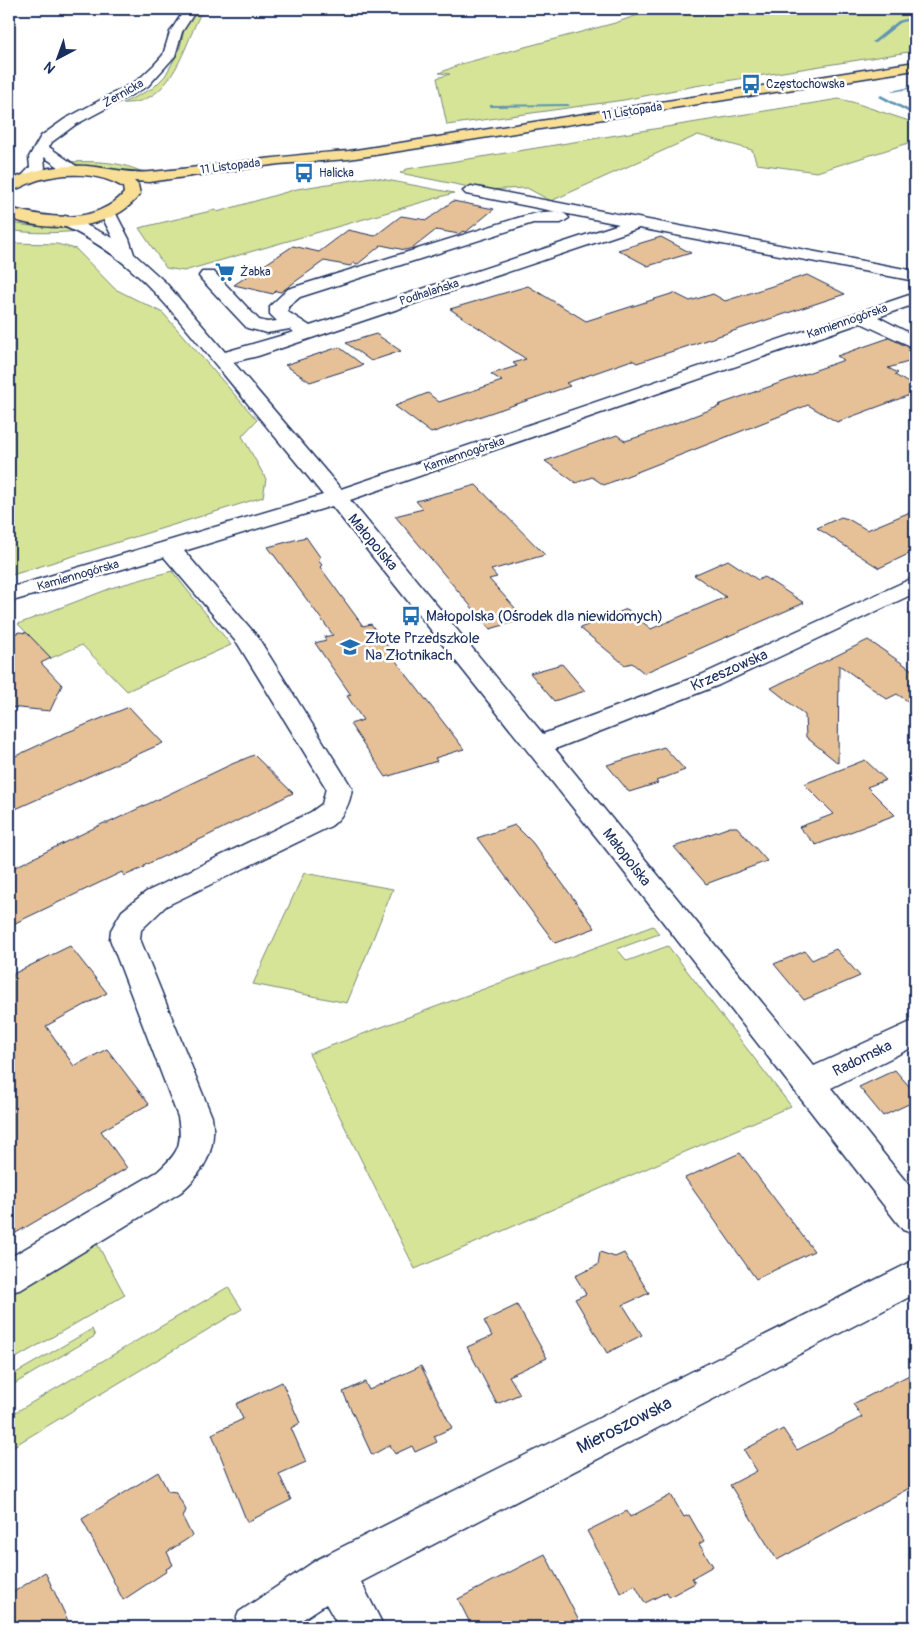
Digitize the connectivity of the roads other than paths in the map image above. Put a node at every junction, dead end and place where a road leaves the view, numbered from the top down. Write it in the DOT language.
graph roads {
  1 [pos="191,9"];
  2 [pos="915,66"];
  3 [pos="41,148"];
  4 [pos="349,155"];
  5 [pos="74,171"];
  6 [pos="111,175"];
  7 [pos="28,178"];
  8 [pos="9,188"];
  9 [pos="471,191"];
  10 [pos="132,194"];
  11 [pos="108,213"];
  12 [pos="9,214"];
  13 [pos="65,221"];
  14 [pos="636,223"];
  15 [pos="609,232"];
  16 [pos="126,254"];
  17 [pos="208,276"];
  18 [pos="915,276"];
  19 [pos="915,298"];
  20 [pos="862,316"];
  21 [pos="301,328"];
  22 [pos="915,343"];
  23 [pos="221,359"];
  24 [pos="336,497"];
  25 [pos="169,548"];
  26 [pos="915,584"];
  27 [pos="9,595"];
  28 [pos="539,746"];
  29 [pos="915,1032"];
  30 [pos="808,1084"];
  31 [pos="915,1220"];
  32 [pos="915,1276"];
  33 [pos="9,1277"];
  34 [pos="333,1574"];
  35 [pos="254,1627"];
  36 [pos="362,1627"];
  1 -- 3 [label="street, Żernicka"];
  2 -- 4 [label="main road, 11 Listopada"];
  3 -- 5 [label="street"];
  3 -- 7 [label="street"];
  4 -- 6 [label="main road, 11 Listopada"];
  4 -- 10 [label="main road, 11 Listopada"];
  5 -- 6 [label="main road, 11 Listopada"];
  5 -- 7 [label="main road, 11 Listopada"];
  6 -- 10 [label="main road"];
  7 -- 8 [label="main road, 11 Listopada"];
  9 -- 14 [label="street"];
  10 -- 11 [label="main road"];
  11 -- 13 [label="main road"];
  11 -- 16 [label="street"];
  12 -- 13 [label="main road"];
  13 -- 16 [label="street"];
  14 -- 15 [label="street, Podhalańska"];
  14 -- 18 [label="street"];
  15 -- 21 [label="street, Podhalańska"];
  15 -- 21 [label="street"];
  16 -- 23 [label="street"];
  17 -- 21 [label="street"];
  19 -- 20 [label="street, Kamiennogórska"];
  20 -- 22 [label="street"];
  20 -- 24 [label="street, Kamiennogórska"];
  21 -- 23 [label="street, Podhalańska"];
  23 -- 24 [label="street"];
  24 -- 25 [label="street, Kamiennogórska"];
  24 -- 28 [label="street, Małopolska"];
  25 -- 27 [label="street, Kamiennogórska"];
  25 -- 33 [label="street"];
  26 -- 28 [label="street, Krzeszowska"];
  28 -- 30 [label="street, Małopolska"];
  29 -- 30 [label="street, Radomska"];
  30 -- 31 [label="street, Małopolska"];
  32 -- 34 [label="street, Mieroszowska"];
  34 -- 35 [label="street, Mieroszowska"];
  34 -- 36 [label="street"];
}
